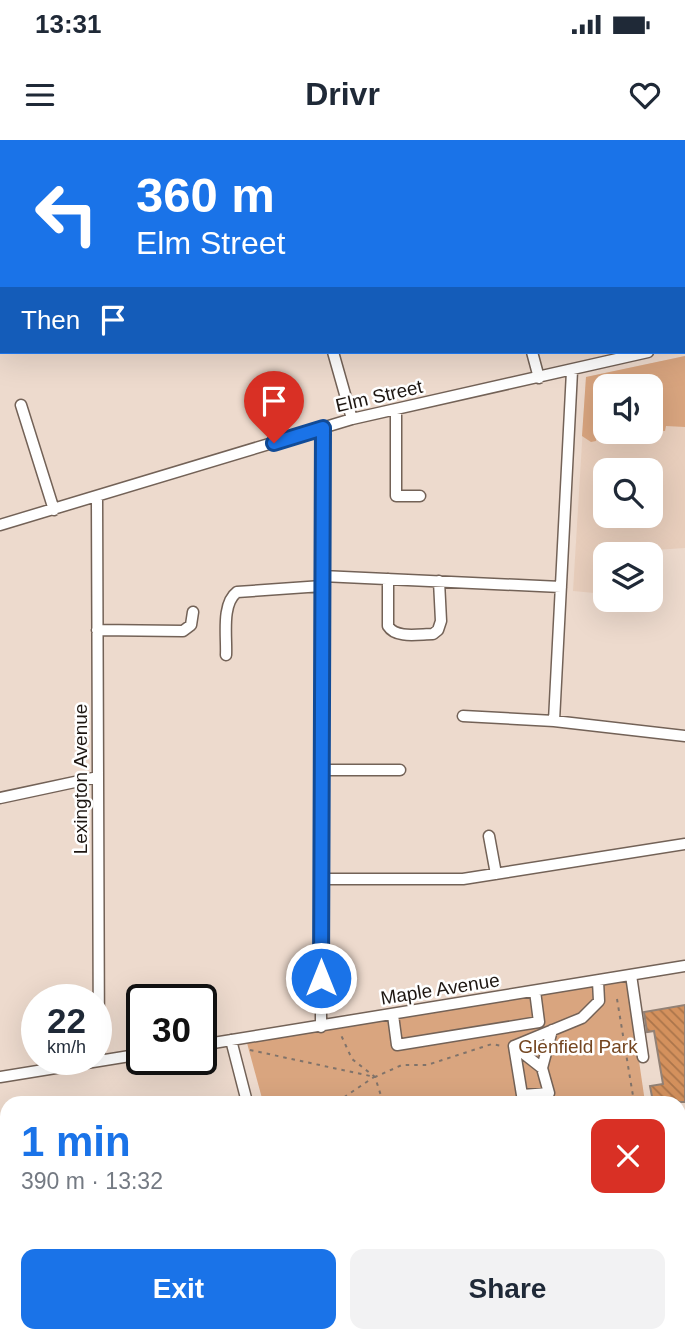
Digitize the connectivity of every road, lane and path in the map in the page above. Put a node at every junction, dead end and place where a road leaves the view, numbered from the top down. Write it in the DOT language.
graph roads {
  1 [pos="334,354"];
  2 [pos="533,354"];
  3 [pos="597,354"];
  4 [pos="640,354"];
  5 [pos="604,363"];
  6 [pos="572,371"];
  7 [pos="539,378"];
  8 [pos="21,405"];
  9 [pos="396,410"];
  10 [pos="352,419"];
  11 [pos="323,428"];
  12 [pos="420,496"];
  13 [pos="97,497"];
  14 [pos="54,510"];
  15 [pos="0,525"];
  16 [pos="388,579"];
  17 [pos="322,581"];
  18 [pos="439,581"];
  19 [pos="561,587"];
  20 [pos="193,612"];
  21 [pos="97,629"];
  22 [pos="226,655"];
  23 [pos="463,716"];
  24 [pos="554,721"];
  25 [pos="685,736"];
  26 [pos="400,770"];
  27 [pos="322,771"];
  28 [pos="98,777"];
  29 [pos="0,798"];
  30 [pos="489,836"];
  31 [pos="685,844"];
  32 [pos="496,874"];
  33 [pos="321,879"];
  34 [pos="685,966"];
  35 [pos="631,975"];
  36 [pos="598,981"];
  37 [pos="99,984"];
  38 [pos="535,991"];
  39 [pos="617,999"];
  40 [pos="393,1015"];
  41 [pos="321,1027"];
  42 [pos="552,1030"];
  43 [pos="341,1035"];
  44 [pos="231,1040"];
  45 [pos="217,1042"];
  46 [pos="509,1046"];
  47 [pos="250,1049"];
  48 [pos="643,1057"];
  49 [pos="542,1068"];
  50 [pos="21,1074"];
  51 [pos="0,1077"];
  52 [pos="374,1077"];
  53 [pos="245,1096"];
  54 [pos="346,1096"];
  55 [pos="381,1096"];
  56 [pos="633,1096"];
  1 -- 10 [label="street"];
  2 -- 7 [label="street"];
  3 -- 5 [label="street"];
  4 -- 5 [label="street, Elm Street"];
  5 -- 6 [label="street, Elm Street"];
  6 -- 7 [label="street, Elm Street"];
  6 -- 19 [label="street"];
  7 -- 9 [label="street, Elm Street"];
  8 -- 14 [label="street"];
  9 -- 10 [label="street, Elm Street"];
  9 -- 12 [label="street"];
  10 -- 11 [label="street, Elm Street"];
  11 -- 13 [label="street, Elm Street"];
  11 -- 17 [label="street"];
  13 -- 14 [label="street, Elm Street"];
  13 -- 21 [label="street, Lexington Avenue"];
  14 -- 15 [label="street, Elm Street"];
  16 -- 17 [label="street"];
  16 -- 18 [label="street"];
  16 -- 18 [label="street"];
  17 -- 22 [label="street"];
  17 -- 27 [label="street"];
  18 -- 19 [label="street"];
  19 -- 24 [label="street"];
  20 -- 21 [label="street"];
  21 -- 28 [label="street, Lexington Avenue"];
  23 -- 24 [label="street"];
  24 -- 25 [label="street"];
  26 -- 27 [label="street"];
  27 -- 33 [label="street"];
  28 -- 29 [label="street"];
  28 -- 37 [label="street, Lexington Avenue"];
  30 -- 32 [label="street"];
  31 -- 32 [label="street"];
  32 -- 33 [label="street"];
  33 -- 41 [label="street"];
  34 -- 35 [label="street, Maple Avenue"];
  35 -- 36 [label="street, Maple Avenue"];
  35 -- 48 [label="street"];
  36 -- 38 [label="street, Maple Avenue"];
  36 -- 42 [label="street"];
  38 -- 40 [label="street, Maple Avenue"];
  38 -- 40 [label="street"];
  39 -- 56 [label="path"];
  40 -- 41 [label="street, Maple Avenue"];
  41 -- 44 [label="street, Maple Avenue"];
  42 -- 46 [label="street"];
  42 -- 49 [label="street"];
  43 -- 52 [label="path"];
  44 -- 45 [label="street, Maple Avenue"];
  44 -- 53 [label="street"];
  46 -- 49 [label="street"];
  46 -- 49 [label="street"];
  46 -- 52 [label="path"];
  47 -- 52 [label="path"];
  50 -- 51 [label="street"];
  52 -- 54 [label="path"];
  52 -- 55 [label="path"];
}
